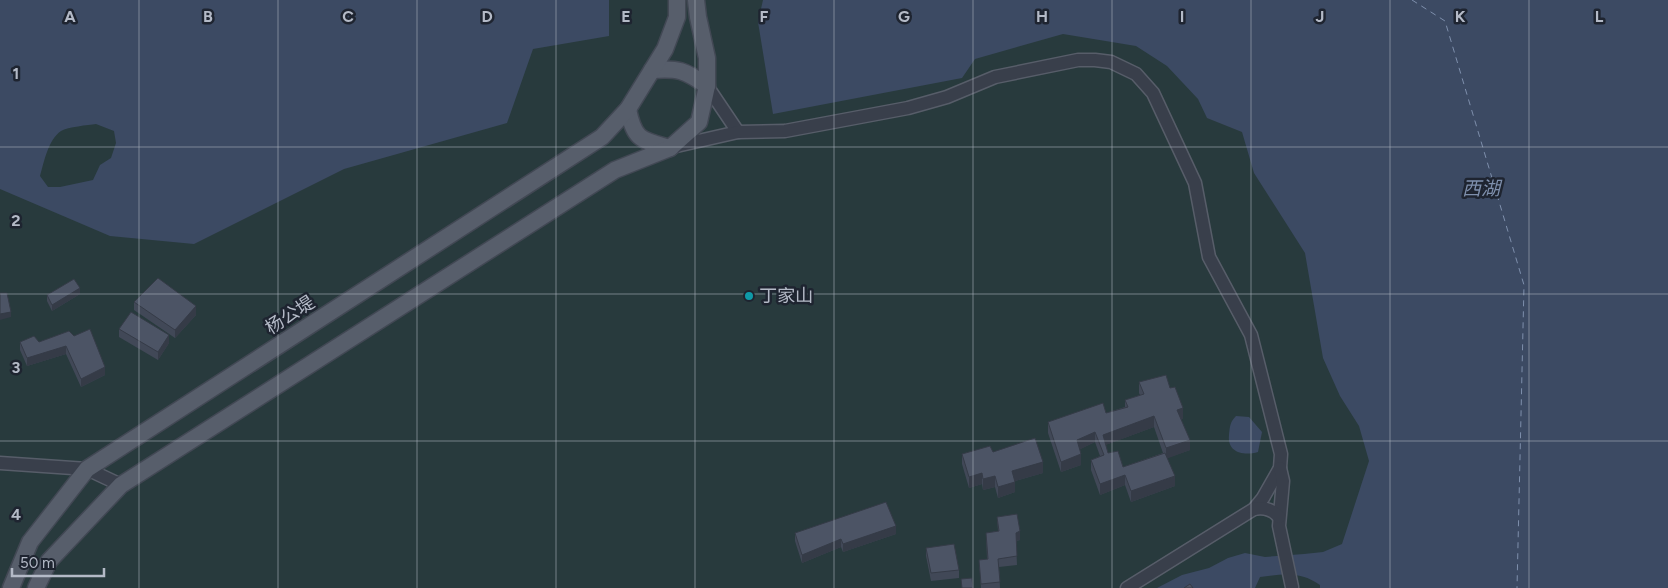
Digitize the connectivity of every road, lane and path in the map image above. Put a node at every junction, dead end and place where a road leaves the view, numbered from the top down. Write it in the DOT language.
graph roads {
  1 [pos="677,0"];
  2 [pos="696,0"];
  3 [pos="652,70"];
  4 [pos="707,86"];
  5 [pos="628,109"];
  6 [pos="738,132"];
  7 [pos="670,148"];
  8 [pos="0,463"];
  9 [pos="1280,468"];
  10 [pos="87,469"];
  11 [pos="121,485"];
  12 [pos="1254,509"];
  13 [pos="1279,521"];
  14 [pos="1292,587"];
  15 [pos="11,588"];
  16 [pos="36,588"];
  17 [pos="1127,588"];
  1 -- 3 [label="main road, 杨公堤"];
  2 -- 4 [label="main road"];
  3 -- 4 [label="main road"];
  3 -- 5 [label="main road, 杨公堤"];
  4 -- 6 [label="street"];
  4 -- 7 [label="main road"];
  5 -- 7 [label="main road"];
  5 -- 10 [label="main road, 杨公堤"];
  6 -- 7 [label="street"];
  6 -- 9 [label="street"];
  7 -- 11 [label="main road"];
  8 -- 10 [label="street"];
  9 -- 12 [label="street"];
  9 -- 13 [label="street"];
  10 -- 11 [label="street"];
  10 -- 15 [label="main road, 杨公堤"];
  11 -- 16 [label="main road"];
  12 -- 13 [label="street"];
  12 -- 17 [label="street"];
  13 -- 14 [label="street"];
}
